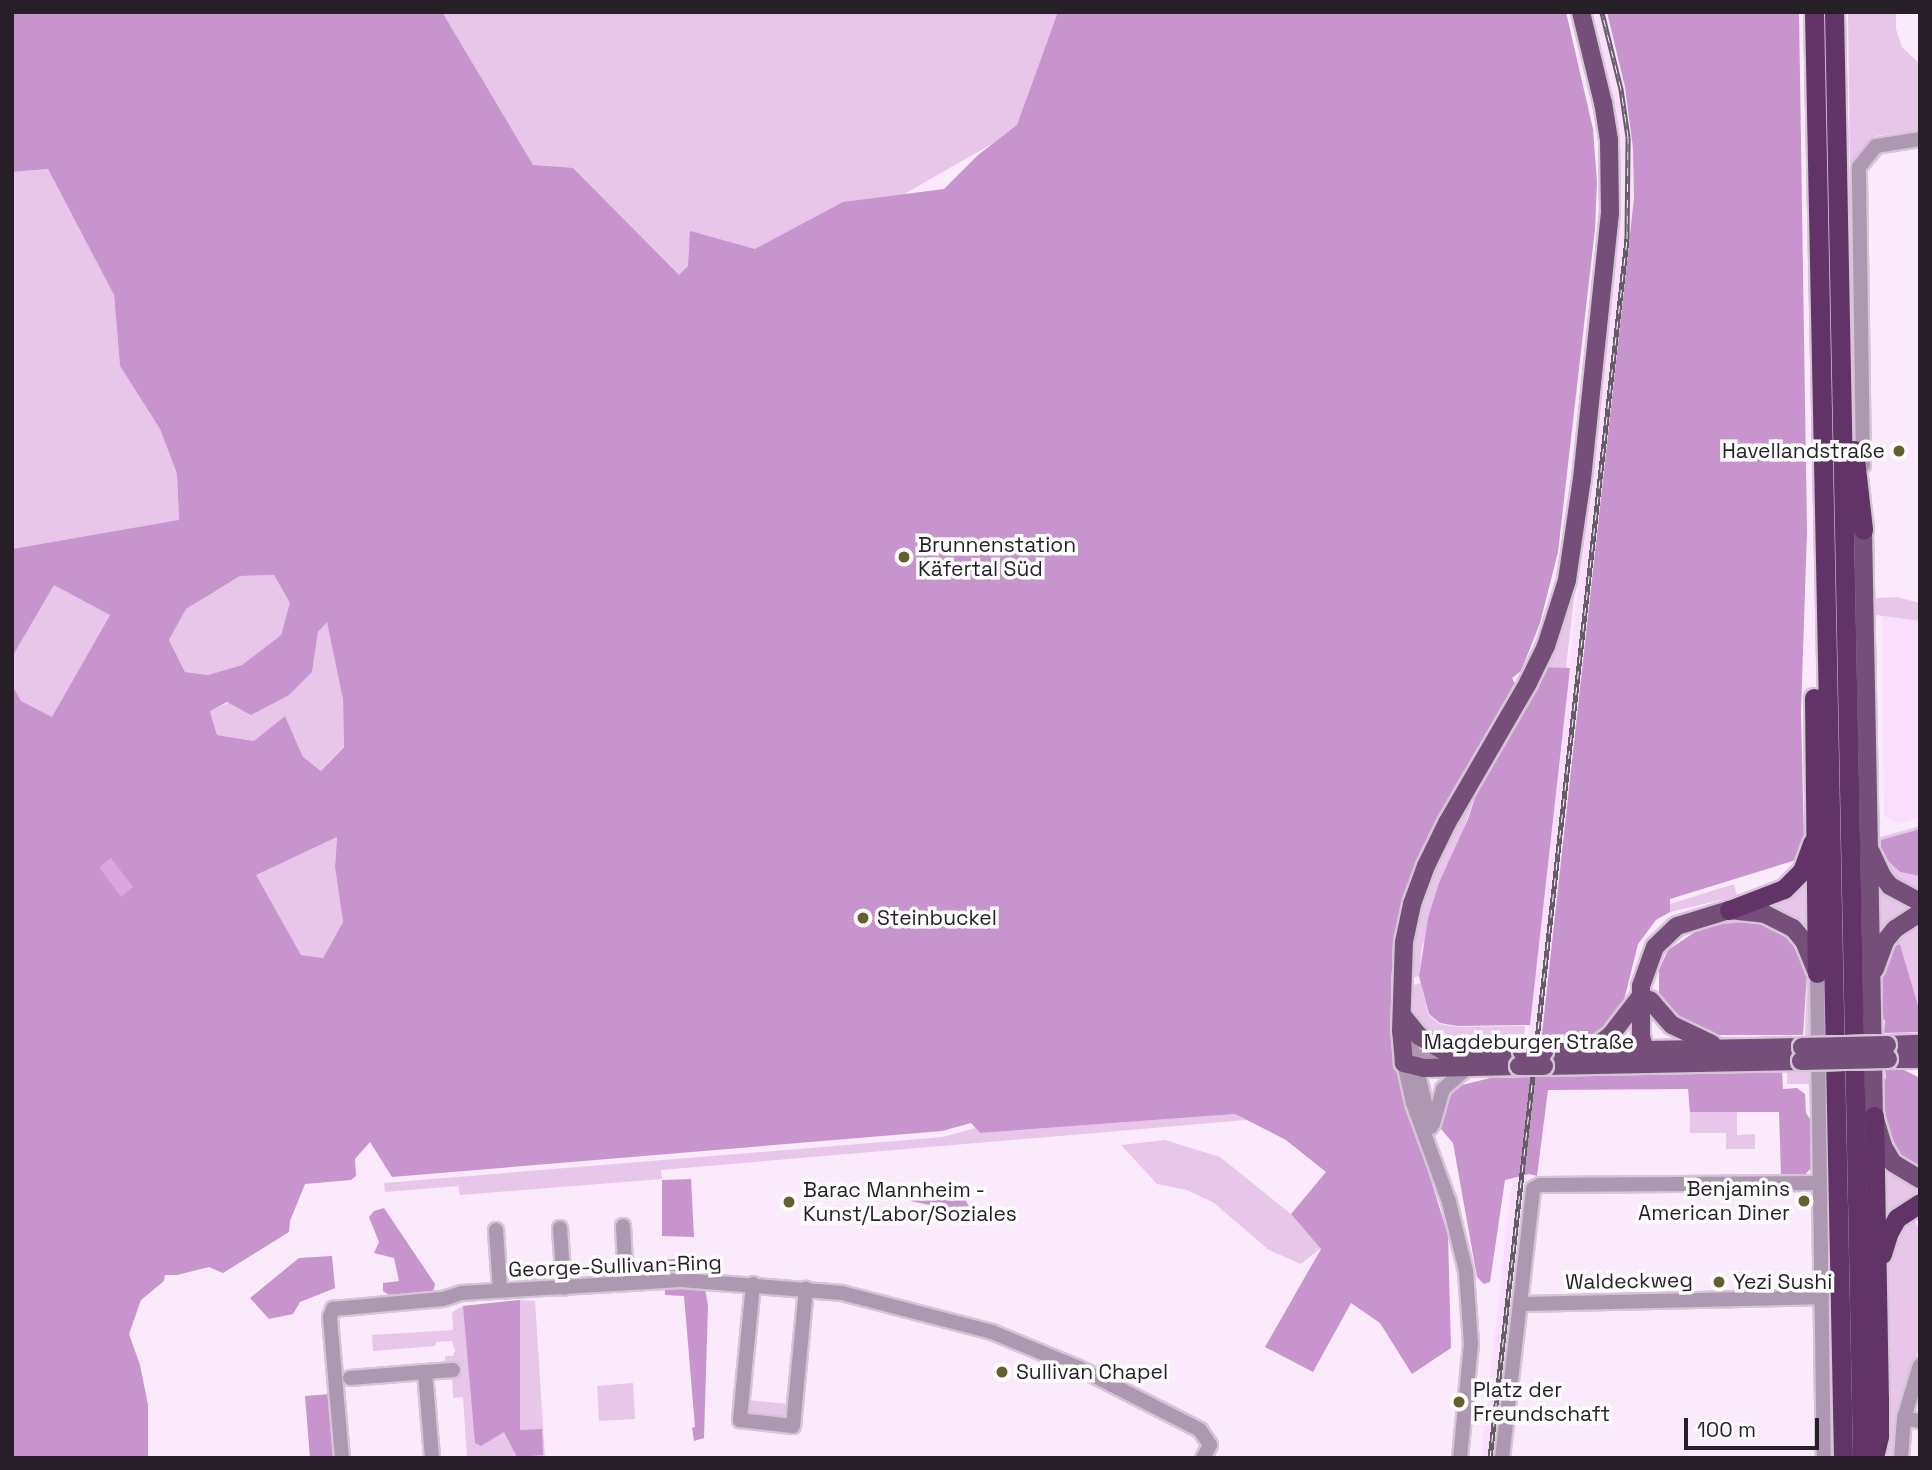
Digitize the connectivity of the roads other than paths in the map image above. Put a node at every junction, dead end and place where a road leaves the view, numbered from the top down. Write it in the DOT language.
graph roads {
  1 [pos="1581,12"];
  2 [pos="1814,12"];
  3 [pos="1834,12"];
  4 [pos="1920,139"];
  5 [pos="1841,377"];
  6 [pos="1863,529"];
  7 [pos="1824,624"];
  8 [pos="1816,832"];
  9 [pos="1867,839"];
  10 [pos="1920,902"];
  11 [pos="1729,911"];
  12 [pos="1920,914"];
  13 [pos="1817,973"];
  14 [pos="1871,982"];
  15 [pos="1645,998"];
  16 [pos="1404,1019"];
  17 [pos="1920,1044"];
  18 [pos="1722,1048"];
  19 [pos="1589,1051"];
  20 [pos="1887,1052"];
  21 [pos="1447,1053"];
  22 [pos="1648,1054"];
  23 [pos="1801,1054"];
  24 [pos="1521,1059"];
  25 [pos="1544,1059"];
  26 [pos="1920,1059"];
  27 [pos="1412,1063"];
  28 [pos="1467,1068"];
  29 [pos="1874,1116"];
  30 [pos="1432,1132"];
  31 [pos="1436,1163"];
  32 [pos="1920,1179"];
  33 [pos="1819,1183"];
  34 [pos="1920,1203"];
  35 [pos="623,1226"];
  36 [pos="560,1228"];
  37 [pos="496,1230"];
  38 [pos="1876,1271"];
  39 [pos="626,1283"];
  40 [pos="754,1284"];
  41 [pos="564,1288"];
  42 [pos="806,1289"];
  43 [pos="500,1291"];
  44 [pos="1822,1297"];
  45 [pos="1520,1304"];
  46 [pos="1471,1344"];
  47 [pos="1920,1365"];
  48 [pos="453,1370"];
  49 [pos="425,1372"];
  50 [pos="350,1378"];
  51 [pos="1904,1418"];
  52 [pos="1920,1421"];
  53 [pos="342,1458"];
  54 [pos="432,1458"];
  55 [pos="1203,1458"];
  56 [pos="1460,1458"];
  57 [pos="1468,1458"];
  58 [pos="1502,1458"];
  59 [pos="1824,1458"];
  60 [pos="1843,1458"];
  61 [pos="1861,1458"];
  62 [pos="1874,1458"];
  63 [pos="1901,1458"];
  1 -- 16 [label="main road"];
  2 -- 7 [label="highway"];
  3 -- 5 [label="highway"];
  4 -- 6 [label="street"];
  5 -- 6 [label="highway"];
  5 -- 61 [label="highway"];
  6 -- 9 [label="main road"];
  7 -- 8 [label="highway"];
  7 -- 60 [label="highway"];
  8 -- 11 [label="highway"];
  8 -- 13 [label="highway"];
  9 -- 10 [label="main road"];
  9 -- 14 [label="main road"];
  11 -- 13 [label="main road"];
  11 -- 15 [label="main road"];
  12 -- 14 [label="main road"];
  13 -- 33 [label="street"];
  14 -- 29 [label="main road"];
  15 -- 18 [label="main road"];
  15 -- 19 [label="main road"];
  15 -- 22 [label="main road"];
  16 -- 21 [label="main road"];
  16 -- 27 [label="main road"];
  17 -- 20 [label="main road, Magdeburger Straße"];
  18 -- 22 [label="main road, Magdeburger Straße"];
  18 -- 23 [label="main road, Magdeburger Straße"];
  19 -- 22 [label="main road, Magdeburger Straße"];
  19 -- 25 [label="main road, Magdeburger Straße"];
  20 -- 23 [label="main road, Magdeburger Straße, bridge"];
  20 -- 26 [label="main road, Magdeburger Straße"];
  21 -- 24 [label="main road, Magdeburger Straße"];
  21 -- 27 [label="street, Magdeburger Straße"];
  22 -- 23 [label="main road, Magdeburger Straße"];
  22 -- 25 [label="main road, Magdeburger Straße"];
  24 -- 25 [label="main road, Magdeburger Straße, bridge"];
  24 -- 28 [label="main road, Magdeburger Straße"];
  27 -- 28 [label="main road, Magdeburger Straße"];
  27 -- 30 [label="street"];
  27 -- 31 [label="street"];
  28 -- 30 [label="street"];
  29 -- 32 [label="main road"];
  29 -- 38 [label="highway"];
  30 -- 31 [label="street"];
  31 -- 46 [label="street"];
  33 -- 44 [label="street"];
  33 -- 45 [label="street"];
  34 -- 38 [label="highway"];
  35 -- 39 [label="street"];
  36 -- 41 [label="street"];
  37 -- 43 [label="street"];
  38 -- 62 [label="highway"];
  39 -- 40 [label="street, George-Sullivan-Ring"];
  39 -- 41 [label="street, George-Sullivan-Ring"];
  40 -- 42 [label="street, George-Sullivan-Ring"];
  40 -- 42 [label="street"];
  41 -- 43 [label="street, George-Sullivan-Ring"];
  42 -- 55 [label="street, George-Sullivan-Ring"];
  43 -- 53 [label="street, George-Sullivan-Ring"];
  44 -- 45 [label="street, Waldeckweg"];
  44 -- 59 [label="street"];
  45 -- 58 [label="street"];
  46 -- 56 [label="street"];
  46 -- 57 [label="street"];
  47 -- 51 [label="street"];
  48 -- 49 [label="street"];
  49 -- 50 [label="street"];
  49 -- 54 [label="street"];
  51 -- 52 [label="street"];
  51 -- 63 [label="street"];
}
